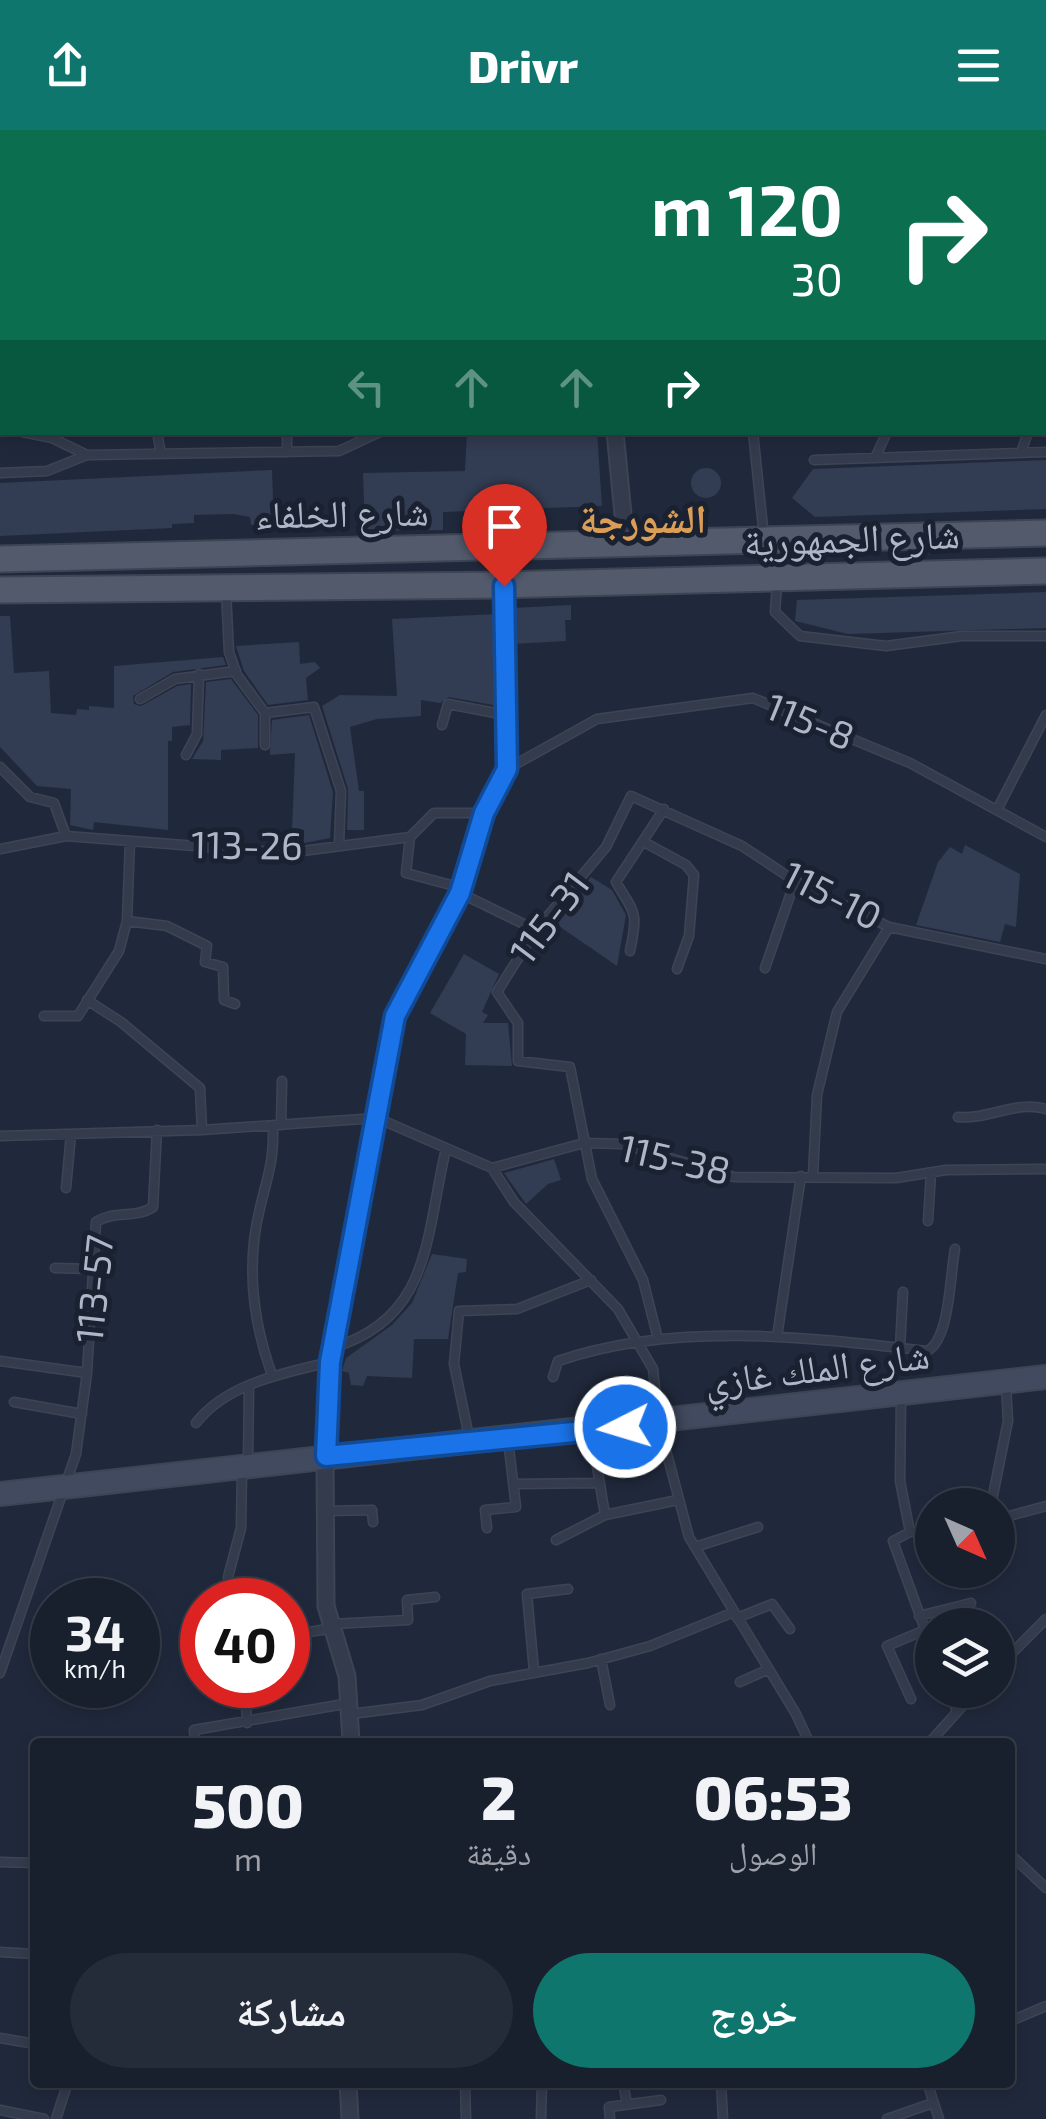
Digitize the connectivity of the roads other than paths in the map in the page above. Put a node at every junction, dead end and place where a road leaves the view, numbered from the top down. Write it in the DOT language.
graph roads {
  1 [pos="38,435"];
  2 [pos="158,435"];
  3 [pos="287,435"];
  4 [pos="374,435"];
  5 [pos="615,435"];
  6 [pos="753,435"];
  7 [pos="886,435"];
  8 [pos="1027,435"];
  9 [pos="286,452"];
  10 [pos="1046,452"];
  11 [pos="1021,453"];
  12 [pos="161,454"];
  13 [pos="86,455"];
  14 [pos="875,458"];
  15 [pos="814,460"];
  16 [pos="0,473"];
  17 [pos="1046,533"];
  18 [pos="764,541"];
  19 [pos="626,545"];
  20 [pos="0,560"];
  21 [pos="1046,571"];
  22 [pos="778,579"];
  23 [pos="504,586"];
  24 [pos="226,588"];
  25 [pos="0,590"];
  26 [pos="1046,636"];
  27 [pos="236,671"];
  28 [pos="199,674"];
  29 [pos="140,698"];
  30 [pos="266,713"];
  31 [pos="506,715"];
  32 [pos="1046,715"];
  33 [pos="442,724"];
  34 [pos="265,745"];
  35 [pos="186,755"];
  36 [pos="0,767"];
  37 [pos="507,769"];
  38 [pos="631,796"];
  39 [pos="998,808"];
  40 [pos="664,810"];
  41 [pos="484,813"];
  42 [pos="66,836"];
  43 [pos="410,837"];
  44 [pos="1046,837"];
  45 [pos="130,841"];
  46 [pos="644,842"];
  47 [pos="339,844"];
  48 [pos="0,849"];
  49 [pos="795,881"];
  50 [pos="460,891"];
  51 [pos="127,922"];
  52 [pos="890,927"];
  53 [pos="536,930"];
  54 [pos="630,951"];
  55 [pos="1046,959"];
  56 [pos="765,968"];
  57 [pos="678,970"];
  58 [pos="87,1000"];
  59 [pos="234,1004"];
  60 [pos="44,1016"];
  61 [pos="282,1082"];
  62 [pos="1046,1109"];
  63 [pos="958,1117"];
  64 [pos="377,1118"];
  65 [pos="277,1125"];
  66 [pos="156,1130"];
  67 [pos="202,1130"];
  68 [pos="71,1134"];
  69 [pos="0,1136"];
  70 [pos="584,1142"];
  71 [pos="446,1149"];
  72 [pos="492,1168"];
  73 [pos="1046,1170"];
  74 [pos="931,1172"];
  75 [pos="802,1176"];
  76 [pos="813,1176"];
  77 [pos="66,1188"];
  78 [pos="928,1221"];
  79 [pos="955,1249"];
  80 [pos="55,1268"];
  81 [pos="92,1269"];
  82 [pos="591,1280"];
  83 [pos="903,1292"];
  84 [pos="777,1336"];
  85 [pos="658,1339"];
  86 [pos="636,1340"];
  87 [pos="332,1348"];
  88 [pos="900,1348"];
  89 [pos="0,1361"];
  90 [pos="330,1362"];
  91 [pos="87,1373"];
  92 [pos="272,1375"];
  93 [pos="553,1377"];
  94 [pos="1046,1377"];
  95 [pos="1006,1382"];
  96 [pos="249,1386"];
  97 [pos="900,1394"];
  98 [pos="14,1402"];
  99 [pos="82,1414"];
  100 [pos="196,1423"];
  101 [pos="659,1424"];
  102 [pos="592,1430"];
  103 [pos="508,1438"];
  104 [pos="470,1441"];
  105 [pos="326,1456"];
  106 [pos="245,1464"];
  107 [pos="513,1484"];
  108 [pos="600,1484"];
  109 [pos="65,1486"];
  110 [pos="994,1488"];
  111 [pos="0,1494"];
  112 [pos="678,1500"];
  113 [pos="1046,1506"];
  114 [pos="326,1511"];
  115 [pos="1015,1514"];
  116 [pos="605,1515"];
  117 [pos="372,1522"];
  118 [pos="758,1527"];
  119 [pos="487,1528"];
  120 [pos="910,1532"];
  121 [pos="915,1532"];
  122 [pos="556,1540"];
  123 [pos="695,1547"];
  124 [pos="228,1578"];
  125 [pos="568,1589"];
  126 [pos="435,1597"];
  127 [pos="971,1604"];
  128 [pos="916,1608"];
  129 [pos="954,1608"];
  130 [pos="735,1615"];
  131 [pos="1046,1619"];
  132 [pos="334,1626"];
  133 [pos="790,1629"];
  134 [pos="310,1630"];
  135 [pos="915,1634"];
  136 [pos="1015,1650"];
  137 [pos="602,1659"];
  138 [pos="769,1669"];
  139 [pos="534,1671"];
  140 [pos="0,1673"];
  141 [pos="740,1682"];
  142 [pos="910,1699"];
  143 [pos="610,1705"];
  144 [pos="246,1708"];
  145 [pos="955,1708"];
  146 [pos="961,1708"];
  147 [pos="351,1709"];
  148 [pos="957,1712"];
  149 [pos="247,1724"];
  150 [pos="194,1738"];
  151 [pos="351,1738"];
  152 [pos="807,1738"];
  153 [pos="934,1738"];
  154 [pos="1015,1859"];
  155 [pos="0,1862"];
  156 [pos="30,1863"];
  157 [pos="1046,1888"];
  158 [pos="0,1952"];
  159 [pos="30,1954"];
  160 [pos="1046,2006"];
  161 [pos="1015,2019"];
  162 [pos="0,2038"];
  163 [pos="30,2043"];
  164 [pos="66,2088"];
  165 [pos="348,2088"];
  166 [pos="465,2088"];
  167 [pos="542,2088"];
  168 [pos="624,2088"];
  169 [pos="721,2088"];
  170 [pos="928,2088"];
  171 [pos="661,2100"];
  172 [pos="934,2103"];
  173 [pos="627,2104"];
  174 [pos="0,2110"];
  175 [pos="44,2119"];
  176 [pos="56,2119"];
  177 [pos="350,2119"];
  178 [pos="466,2119"];
  179 [pos="542,2119"];
  180 [pos="610,2119"];
  181 [pos="722,2119"];
  182 [pos="887,2119"];
  183 [pos="938,2119"];
  1 -- 13 [label="lane"];
  2 -- 12 [label="lane"];
  3 -- 9 [label="lane"];
  4 -- 9 [label="lane"];
  5 -- 19 [label="street"];
  6 -- 18 [label="lane"];
  7 -- 14 [label="lane"];
  8 -- 11 [label="lane"];
  9 -- 12 [label="lane"];
  10 -- 11 [label="lane"];
  11 -- 14 [label="lane"];
  12 -- 13 [label="lane"];
  13 -- 16 [label="lane"];
  14 -- 15 [label="lane"];
  17 -- 18 [label="main road, شارع الخلفاء"];
  18 -- 19 [label="main road, شارع الخلفاء"];
  19 -- 20 [label="main road, شارع الخلفاء"];
  21 -- 22 [label="main road, شارع الجمهورية"];
  22 -- 23 [label="main road, شارع الجمهورية"];
  22 -- 26 [label="lane"];
  23 -- 24 [label="main road, شارع الجمهورية"];
  23 -- 31 [label="lane"];
  24 -- 25 [label="main road, شارع الجمهورية"];
  24 -- 27 [label="lane"];
  27 -- 28 [label="lane"];
  27 -- 30 [label="lane"];
  28 -- 29 [label="lane"];
  28 -- 35 [label="lane"];
  30 -- 34 [label="lane"];
  30 -- 47 [label="lane"];
  31 -- 33 [label="lane"];
  31 -- 37 [label="lane"];
  32 -- 39 [label="lane"];
  36 -- 42 [label="lane"];
  37 -- 39 [label="lane, 115-8"];
  37 -- 41 [label="lane"];
  38 -- 40 [label="lane, 115-10"];
  38 -- 53 [label="lane, 115-31"];
  39 -- 44 [label="lane, 115-8"];
  40 -- 46 [label="lane"];
  40 -- 49 [label="lane, 115-10"];
  41 -- 43 [label="lane, 113-26"];
  41 -- 50 [label="lane"];
  42 -- 45 [label="lane, 113-26"];
  42 -- 48 [label="lane, 113-26"];
  43 -- 47 [label="lane, 113-26"];
  43 -- 50 [label="lane"];
  45 -- 47 [label="lane, 113-26"];
  45 -- 51 [label="lane"];
  46 -- 54 [label="lane"];
  46 -- 57 [label="lane"];
  49 -- 52 [label="lane, 115-10"];
  49 -- 56 [label="lane"];
  50 -- 53 [label="lane"];
  50 -- 64 [label="lane"];
  51 -- 58 [label="lane"];
  51 -- 59 [label="lane"];
  52 -- 55 [label="lane, 115-10"];
  52 -- 76 [label="lane"];
  53 -- 70 [label="lane, 115-31"];
  58 -- 60 [label="lane"];
  58 -- 67 [label="lane"];
  61 -- 65 [label="lane"];
  62 -- 63 [label="lane"];
  64 -- 65 [label="lane"];
  64 -- 71 [label="lane"];
  64 -- 87 [label="lane"];
  65 -- 67 [label="lane"];
  65 -- 92 [label="lane"];
  66 -- 67 [label="lane"];
  66 -- 68 [label="lane"];
  66 -- 81 [label="lane, 113-57"];
  68 -- 69 [label="lane"];
  68 -- 77 [label="lane"];
  70 -- 72 [label="lane, 115-38"];
  70 -- 75 [label="lane, 115-38"];
  70 -- 85 [label="lane, 115-31"];
  71 -- 72 [label="lane"];
  71 -- 87 [label="lane"];
  72 -- 82 [label="lane"];
  73 -- 74 [label="lane, 115-38"];
  74 -- 76 [label="lane, 115-38"];
  74 -- 78 [label="lane"];
  75 -- 76 [label="lane, 115-38"];
  75 -- 84 [label="lane"];
  79 -- 88 [label="lane"];
  80 -- 81 [label="lane"];
  81 -- 91 [label="lane, 113-57"];
  82 -- 86 [label="lane"];
  82 -- 104 [label="lane"];
  83 -- 88 [label="lane"];
  84 -- 85 [label="lane"];
  84 -- 88 [label="lane"];
  85 -- 86 [label="lane"];
  86 -- 93 [label="lane"];
  86 -- 101 [label="lane"];
  87 -- 90 [label="lane"];
  89 -- 91 [label="lane"];
  90 -- 92 [label="lane"];
  90 -- 105 [label="lane"];
  91 -- 99 [label="lane, 113-57"];
  92 -- 96 [label="lane"];
  94 -- 95 [label="street, شارع الملك غازي"];
  95 -- 97 [label="street, شارع الملك غازي"];
  95 -- 110 [label="lane"];
  96 -- 100 [label="lane"];
  96 -- 106 [label="lane"];
  97 -- 101 [label="street, شارع الملك غازي"];
  97 -- 120 [label="lane"];
  98 -- 99 [label="lane"];
  99 -- 109 [label="lane, 113-57"];
  101 -- 102 [label="street, شارع الملك غازي"];
  101 -- 112 [label="lane"];
  102 -- 103 [label="street, شارع الملك غازي"];
  102 -- 108 [label="lane"];
  103 -- 104 [label="street, شارع الملك غازي"];
  103 -- 107 [label="lane"];
  104 -- 105 [label="street, شارع الملك غازي"];
  105 -- 106 [label="street, شارع الملك غازي"];
  105 -- 114 [label="street"];
  106 -- 109 [label="street, شارع الملك غازي"];
  106 -- 124 [label="lane"];
  107 -- 108 [label="lane"];
  107 -- 119 [label="lane"];
  108 -- 116 [label="lane"];
  109 -- 111 [label="street, شارع الملك غازي"];
  109 -- 140 [label="lane, 113-57"];
  112 -- 116 [label="lane"];
  112 -- 123 [label="lane"];
  113 -- 115 [label="lane"];
  114 -- 117 [label="lane"];
  114 -- 132 [label="street"];
  116 -- 122 [label="lane"];
  118 -- 123 [label="lane"];
  120 -- 121 [label="lane"];
  120 -- 128 [label="lane"];
  123 -- 130 [label="lane"];
  125 -- 139 [label="lane"];
  126 -- 132 [label="lane"];
  127 -- 129 [label="lane"];
  130 -- 133 [label="lane"];
  130 -- 137 [label="lane"];
  130 -- 138 [label="lane"];
  131 -- 136 [label="lane"];
  132 -- 134 [label="lane"];
  132 -- 147 [label="street"];
  135 -- 142 [label="lane"];
  137 -- 139 [label="lane"];
  137 -- 143 [label="lane"];
  138 -- 141 [label="lane"];
  138 -- 152 [label="lane"];
  139 -- 147 [label="lane"];
  144 -- 149 [label="lane"];
  145 -- 148 [label="lane"];
  146 -- 148 [label="lane"];
  147 -- 149 [label="lane"];
  147 -- 151 [label="street"];
  148 -- 153 [label="lane"];
  149 -- 150 [label="lane"];
  154 -- 157 [label="lane"];
  155 -- 156 [label="lane"];
  158 -- 159 [label="lane"];
  160 -- 161 [label="lane"];
  162 -- 163 [label="lane"];
  164 -- 176 [label="lane"];
  165 -- 177 [label="street"];
  166 -- 178 [label="lane"];
  167 -- 179 [label="lane"];
  168 -- 173 [label="lane"];
  169 -- 181 [label="lane"];
  170 -- 172 [label="lane"];
  171 -- 173 [label="lane"];
  172 -- 182 [label="lane"];
  172 -- 183 [label="lane"];
  173 -- 180 [label="lane"];
  174 -- 175 [label="lane"];
}
